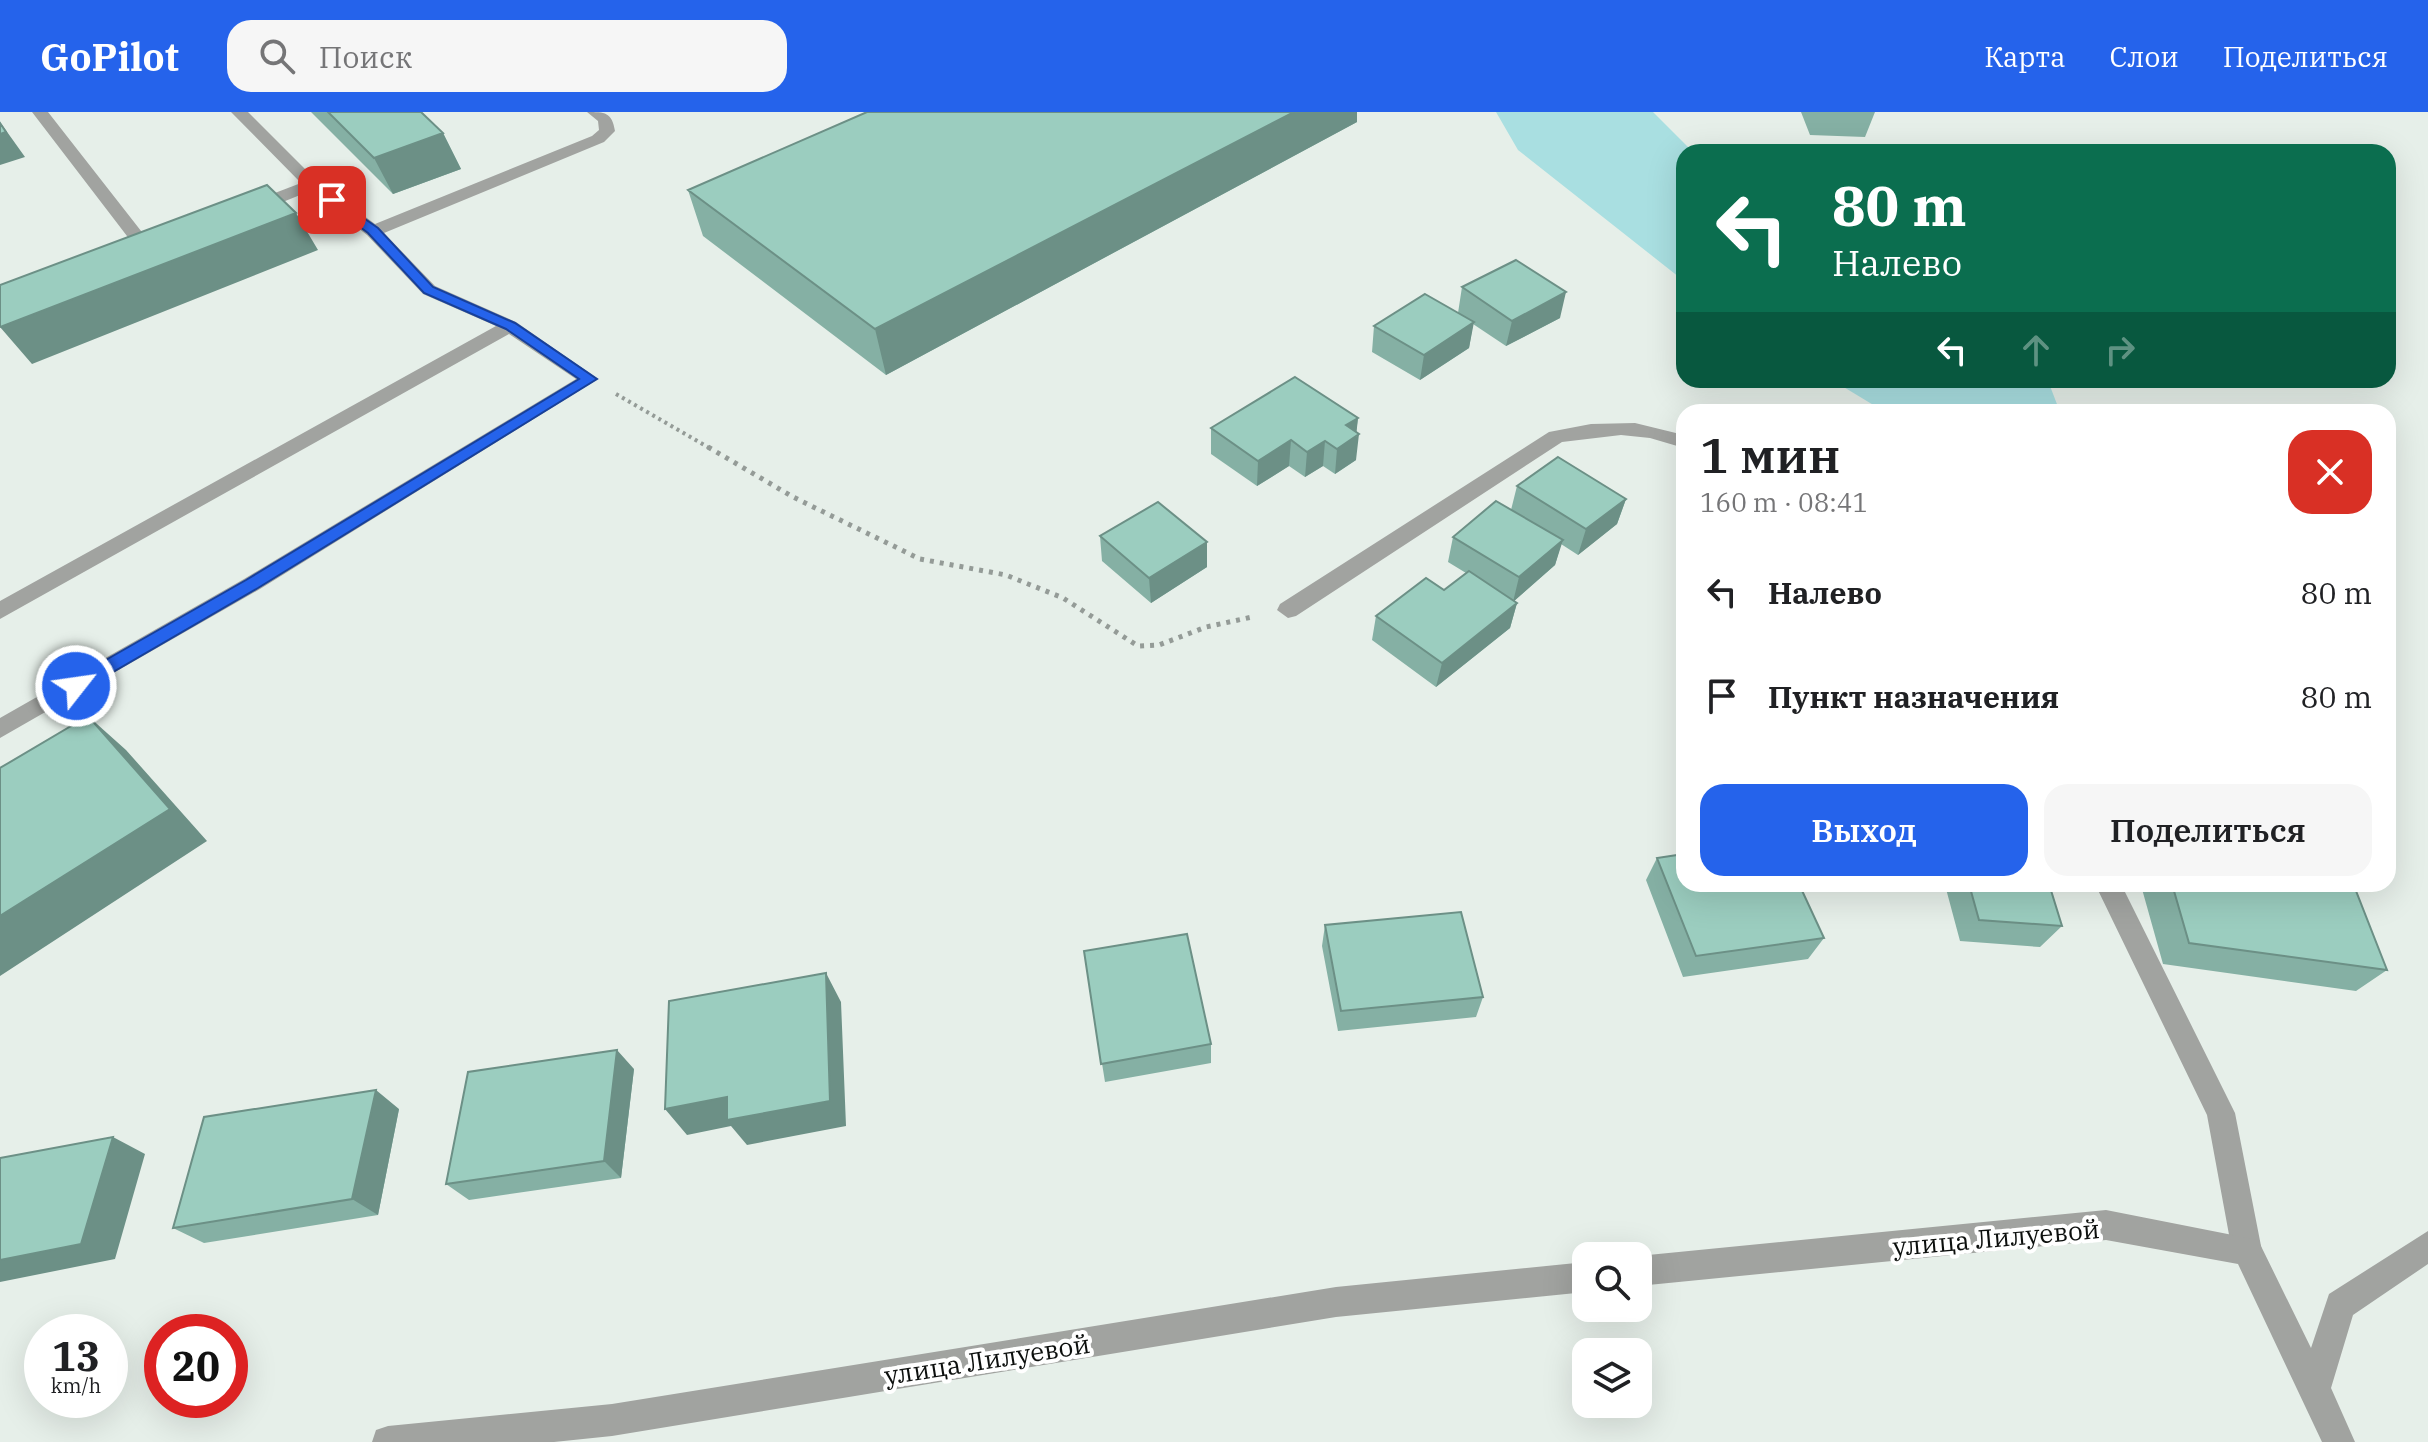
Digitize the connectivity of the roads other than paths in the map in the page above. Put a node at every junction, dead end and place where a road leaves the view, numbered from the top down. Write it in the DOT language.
graph roads {
  1 [pos="40,112"];
  2 [pos="239,112"];
  3 [pos="595,112"];
  4 [pos="312,185"];
  5 [pos="229,217"];
  6 [pos="373,231"];
  7 [pos="146,249"];
  8 [pos="510,326"];
  9 [pos="1676,439"];
  10 [pos="1288,610"];
  11 [pos="0,611"];
  12 [pos="0,729"];
  13 [pos="2112,892"];
  14 [pos="2428,1246"];
  15 [pos="2247,1251"];
  16 [pos="1652,1270"];
  17 [pos="1572,1278"];
  18 [pos="2315,1389"];
  19 [pos="612,1431"];
  20 [pos="388,1442"];
  21 [pos="2339,1442"];
  1 -- 7 [label="street"];
  2 -- 4 [label="street"];
  3 -- 6 [label="street"];
  4 -- 5 [label="street"];
  4 -- 6 [label="street"];
  6 -- 8 [label="street"];
  8 -- 11 [label="street"];
  8 -- 12 [label="street"];
  9 -- 10 [label="street"];
  13 -- 15 [label="street"];
  14 -- 18 [label="street"];
  15 -- 16 [label="street, улица Лилуевой"];
  15 -- 18 [label="street"];
  17 -- 19 [label="street, улица Лилуевой"];
  18 -- 21 [label="street"];
  19 -- 20 [label="street, улица Лилуевой"];
}
